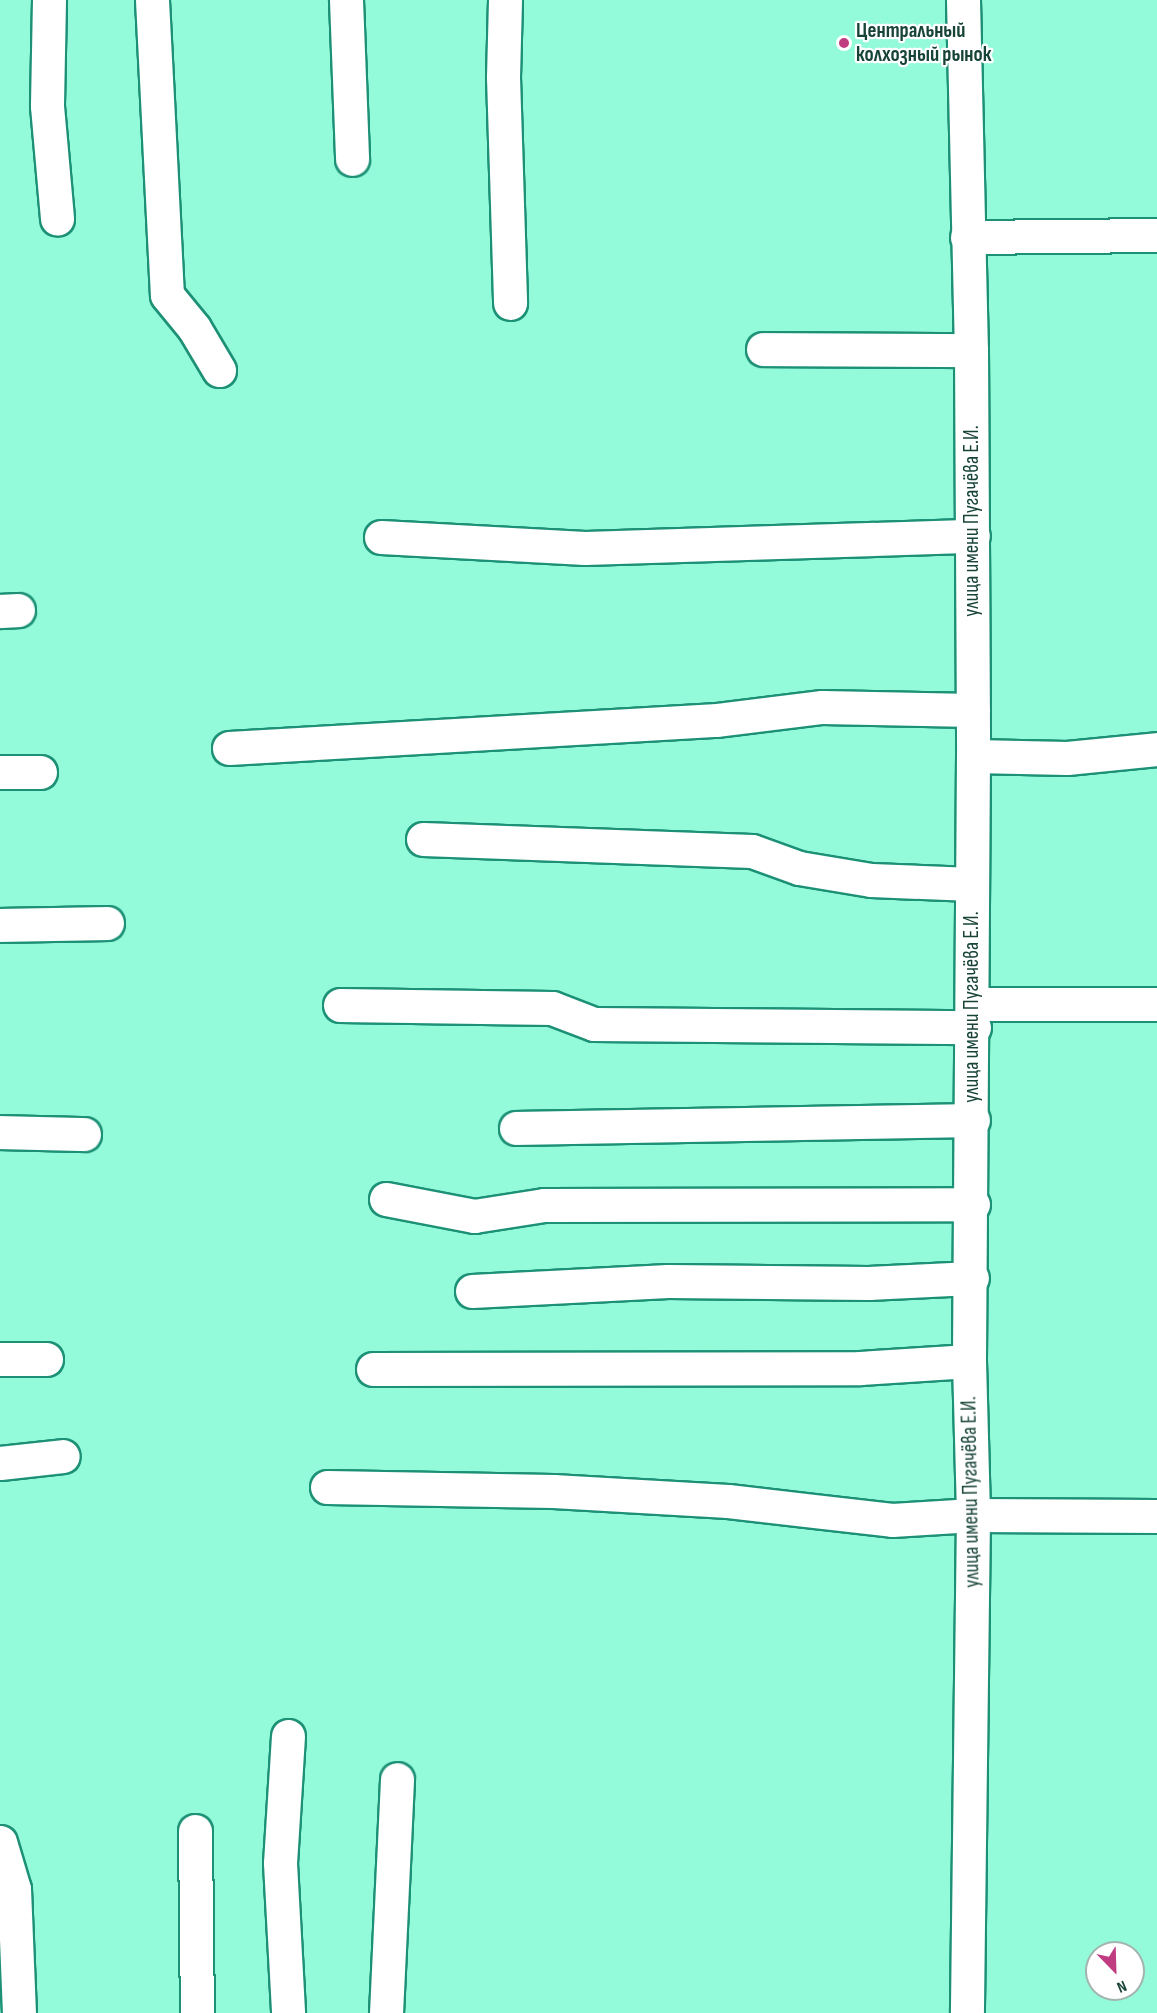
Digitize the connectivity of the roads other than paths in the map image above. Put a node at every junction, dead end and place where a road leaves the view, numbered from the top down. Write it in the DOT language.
graph roads {
  1 [pos="49,0"];
  2 [pos="152,0"];
  3 [pos="346,0"];
  4 [pos="505,0"];
  5 [pos="963,0"];
  6 [pos="352,159"];
  7 [pos="57,219"];
  8 [pos="1157,235"];
  9 [pos="967,237"];
  10 [pos="510,303"];
  11 [pos="763,350"];
  12 [pos="971,350"];
  13 [pos="219,370"];
  14 [pos="973,536"];
  15 [pos="381,537"];
  16 [pos="973,711"];
  17 [pos="229,748"];
  18 [pos="1157,749"];
  19 [pos="974,756"];
  20 [pos="0,772"];
  21 [pos="40,772"];
  22 [pos="423,839"];
  23 [pos="972,884"];
  24 [pos="107,923"];
  25 [pos="0,925"];
  26 [pos="1157,1004"];
  27 [pos="340,1005"];
  28 [pos="974,1015"];
  29 [pos="972,1120"];
  30 [pos="516,1128"];
  31 [pos="0,1132"];
  32 [pos="84,1134"];
  33 [pos="386,1199"];
  34 [pos="973,1204"];
  35 [pos="972,1278"];
  36 [pos="472,1291"];
  37 [pos="0,1359"];
  38 [pos="46,1359"];
  39 [pos="969,1360"];
  40 [pos="373,1369"];
  41 [pos="63,1456"];
  42 [pos="0,1463"];
  43 [pos="327,1487"];
  44 [pos="973,1515"];
  45 [pos="1157,1516"];
  46 [pos="288,1736"];
  47 [pos="397,1779"];
  48 [pos="195,1831"];
  49 [pos="0,1842"];
  50 [pos="19,2013"];
  51 [pos="197,2013"];
  52 [pos="288,2013"];
  53 [pos="386,2013"];
  54 [pos="967,2013"];
  1 -- 7 [label="street"];
  2 -- 13 [label="street"];
  3 -- 6 [label="street"];
  4 -- 10 [label="street"];
  5 -- 9 [label="street, улица имени Пугачёва Е.И."];
  8 -- 9 [label="street"];
  9 -- 12 [label="street, улица имени Пугачёва Е.И."];
  11 -- 12 [label="street"];
  12 -- 14 [label="street, улица имени Пугачёва Е.И."];
  14 -- 15 [label="street"];
  14 -- 16 [label="street, улица имени Пугачёва Е.И."];
  16 -- 17 [label="street"];
  16 -- 19 [label="street, улица имени Пугачёва Е.И."];
  18 -- 19 [label="street"];
  19 -- 23 [label="street, улица имени Пугачёва Е.И."];
  20 -- 21 [label="street"];
  22 -- 23 [label="street"];
  23 -- 28 [label="street, улица имени Пугачёва Е.И."];
  24 -- 25 [label="street"];
  26 -- 28 [label="street"];
  27 -- 28 [label="street"];
  28 -- 29 [label="street, улица имени Пугачёва Е.И."];
  29 -- 30 [label="street"];
  29 -- 34 [label="street, улица имени Пугачёва Е.И."];
  31 -- 32 [label="street"];
  33 -- 34 [label="street"];
  34 -- 35 [label="street, улица имени Пугачёва Е.И."];
  35 -- 36 [label="street"];
  35 -- 39 [label="street, улица имени Пугачёва Е.И."];
  37 -- 38 [label="street"];
  39 -- 40 [label="street"];
  39 -- 44 [label="street, улица имени Пугачёва Е.И."];
  41 -- 42 [label="street"];
  43 -- 44 [label="street"];
  44 -- 45 [label="street"];
  44 -- 54 [label="street, улица имени Пугачёва Е.И."];
  46 -- 52 [label="street"];
  47 -- 53 [label="street"];
  48 -- 51 [label="street"];
  49 -- 50 [label="street"];
}
